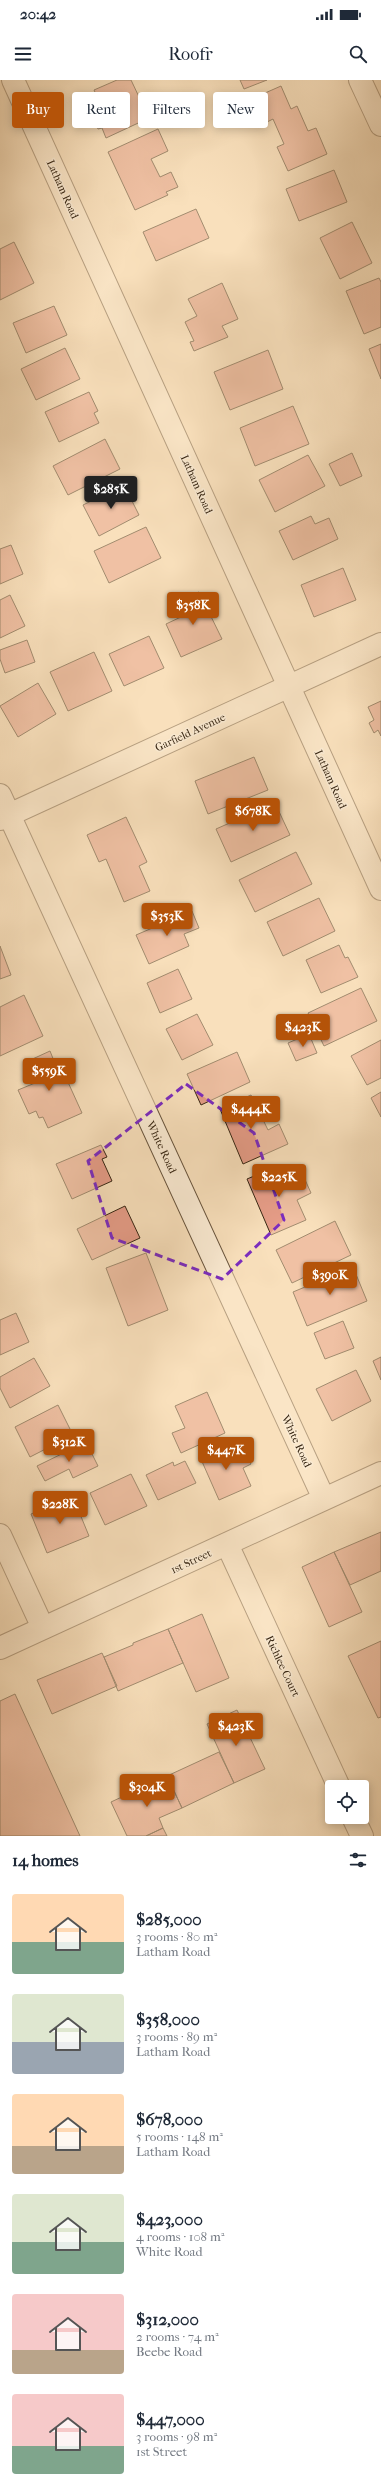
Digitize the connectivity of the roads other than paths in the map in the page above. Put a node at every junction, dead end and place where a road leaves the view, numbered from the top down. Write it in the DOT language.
graph roads {
  1 [pos="13,80"];
  2 [pos="360,80"];
  3 [pos="381,125"];
  4 [pos="381,644"];
  5 [pos="289,686"];
  6 [pos="0,795"];
  7 [pos="5,817"];
  8 [pos="381,889"];
  9 [pos="381,1473"];
  10 [pos="324,1499"];
  11 [pos="0,1535"];
  12 [pos="227,1544"];
  13 [pos="43,1628"];
  14 [pos="0,1648"];
  15 [pos="336,1780"];
  16 [pos="356,1824"];
  17 [pos="362,1836"];
  1 -- 5 [label="street, Latham Road"];
  2 -- 3 [label="street"];
  4 -- 5 [label="street, Garfield Avenue"];
  5 -- 7 [label="street, Garfield Avenue"];
  5 -- 8 [label="street, Latham Road"];
  6 -- 7 [label="street, White Road"];
  7 -- 10 [label="street, White Road"];
  9 -- 10 [label="street, 1st Street"];
  10 -- 12 [label="street, 1st Street"];
  11 -- 13 [label="street"];
  12 -- 13 [label="street, 1st Street"];
  12 -- 15 [label="street, Richlee Court"];
  13 -- 14 [label="street, 1st Street"];
  16 -- 17 [label="street"];
}
